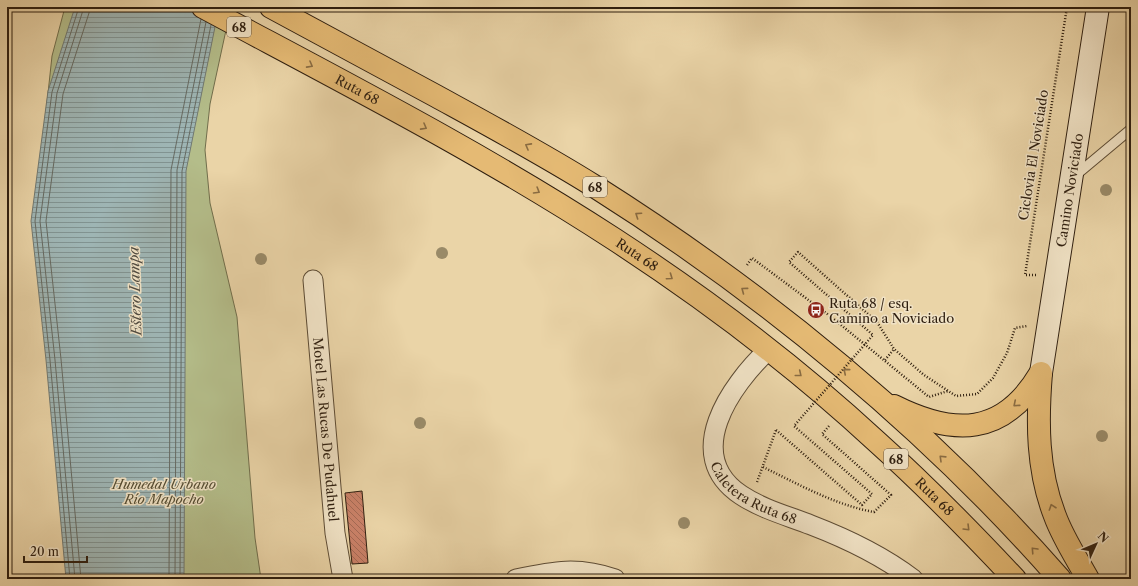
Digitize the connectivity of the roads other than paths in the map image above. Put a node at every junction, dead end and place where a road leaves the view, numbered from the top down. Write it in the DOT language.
graph roads {
  1 [pos="203,7"];
  2 [pos="1098,7"];
  3 [pos="280,12"];
  4 [pos="1131,129"];
  5 [pos="1072,179"];
  6 [pos="313,280"];
  7 [pos="768,350"];
  8 [pos="1041,373"];
  9 [pos="876,396"];
  10 [pos="343,579"];
  11 [pos="516,579"];
  12 [pos="615,579"];
  13 [pos="913,579"];
  14 [pos="1015,579"];
  15 [pos="1060,579"];
  16 [pos="1088,579"];
  1 -- 7 [label="highway, Ruta 68 / 68, one-way"];
  2 -- 5 [label="main road, Camino Noviciado"];
  9 -- 3 [label="highway, 68, one-way"];
  4 -- 5 [label="lane"];
  5 -- 8 [label="main road, Camino Noviciado"];
  6 -- 10 [label="street, Motel Las Rucas De Pudahuel"];
  7 -- 13 [label="street, Caletera Ruta 68"];
  7 -- 14 [label="highway, Ruta 68 / 68, one-way"];
  8 -- 9 [label="highway, one-way"];
  16 -- 8 [label="highway, one-way"];
  15 -- 9 [label="highway, 68, one-way"];
  11 -- 12 [label="street"];
}
